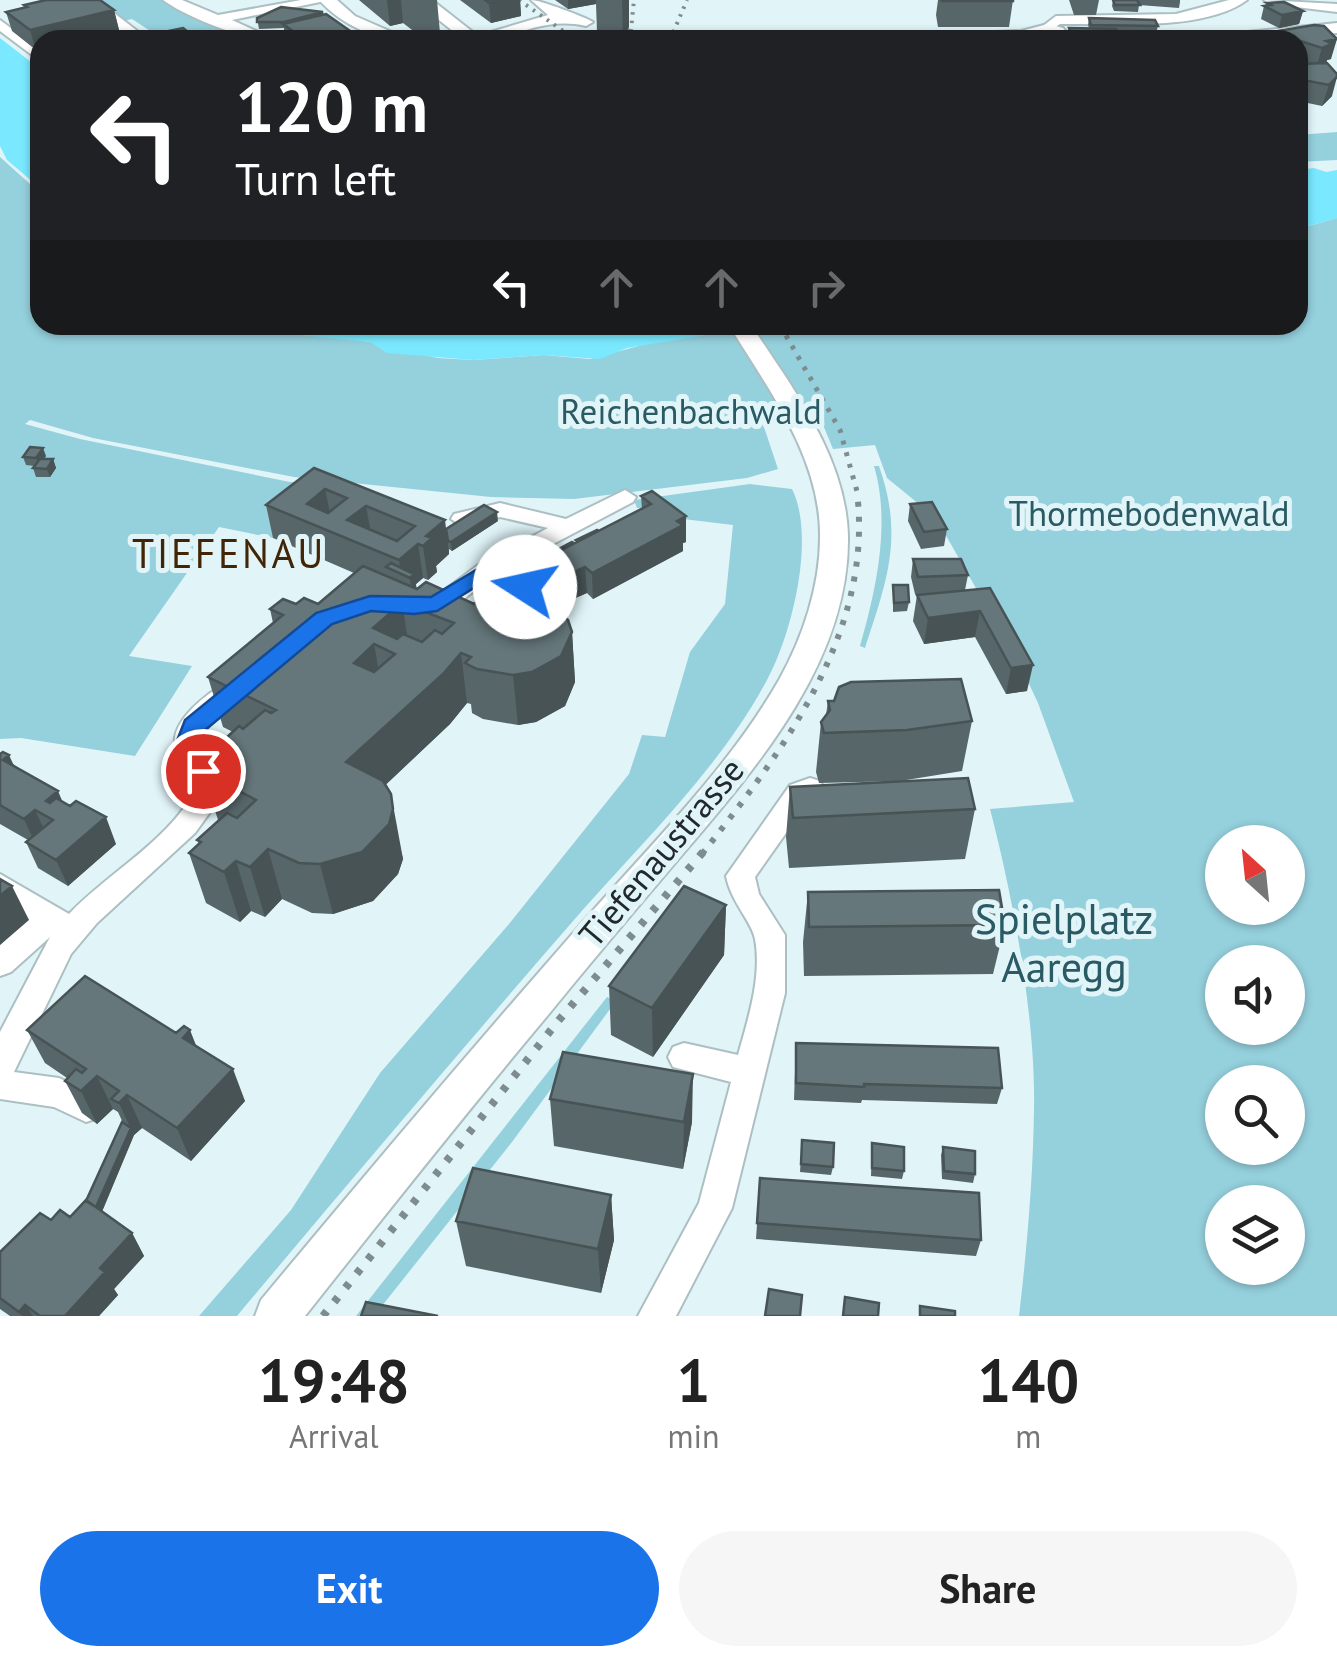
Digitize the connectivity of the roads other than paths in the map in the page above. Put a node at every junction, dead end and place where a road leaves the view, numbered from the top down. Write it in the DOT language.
graph roads {
  1 [pos="170,0"];
  2 [pos="325,0"];
  3 [pos="422,0"];
  4 [pos="538,0"];
  5 [pos="1240,0"];
  6 [pos="1276,4"];
  7 [pos="1337,7"];
  8 [pos="100,9"];
  9 [pos="558,16"];
  10 [pos="212,20"];
  11 [pos="586,22"];
  12 [pos="0,24"];
  13 [pos="1337,28"];
  14 [pos="128,30"];
  15 [pos="240,30"];
  16 [pos="378,30"];
  17 [pos="461,30"];
  18 [pos="505,30"];
  19 [pos="1040,30"];
  20 [pos="1308,31"];
  21 [pos="30,49"];
  22 [pos="746,335"];
  23 [pos="626,497"];
  24 [pos="567,528"];
  25 [pos="446,530"];
  26 [pos="514,555"];
  27 [pos="534,570"];
  28 [pos="476,577"];
  29 [pos="500,590"];
  30 [pos="396,605"];
  31 [pos="255,674"];
  32 [pos="810,788"];
  33 [pos="0,886"];
  34 [pos="61,925"];
  35 [pos="0,963"];
  36 [pos="684,1058"];
  37 [pos="0,1066"];
  38 [pos="750,1072"];
  39 [pos="0,1084"];
  40 [pos="86,1107"];
  41 [pos="276,1316"];
  42 [pos="656,1316"];
  1 -- 10 [label="street"];
  2 -- 10 [label="street"];
  2 -- 16 [label="main road"];
  3 -- 17 [label="main road"];
  4 -- 9 [label="street"];
  5 -- 19 [label="street"];
  6 -- 7 [label="street"];
  8 -- 14 [label="street"];
  9 -- 11 [label="street"];
  9 -- 18 [label="street"];
  10 -- 15 [label="street"];
  12 -- 21 [label="street"];
  13 -- 20 [label="main road"];
  22 -- 41 [label="main road, Tiefenaustrasse"];
  23 -- 24 [label="street"];
  24 -- 25 [label="street"];
  24 -- 26 [label="street"];
  26 -- 27 [label="street"];
  26 -- 28 [label="street"];
  28 -- 29 [label="street"];
  28 -- 30 [label="street"];
  31 -- 34 [label="street"];
  32 -- 38 [label="street"];
  33 -- 34 [label="street"];
  34 -- 35 [label="street"];
  34 -- 37 [label="street"];
  36 -- 38 [label="street"];
  38 -- 42 [label="street"];
  39 -- 40 [label="street"];
}
